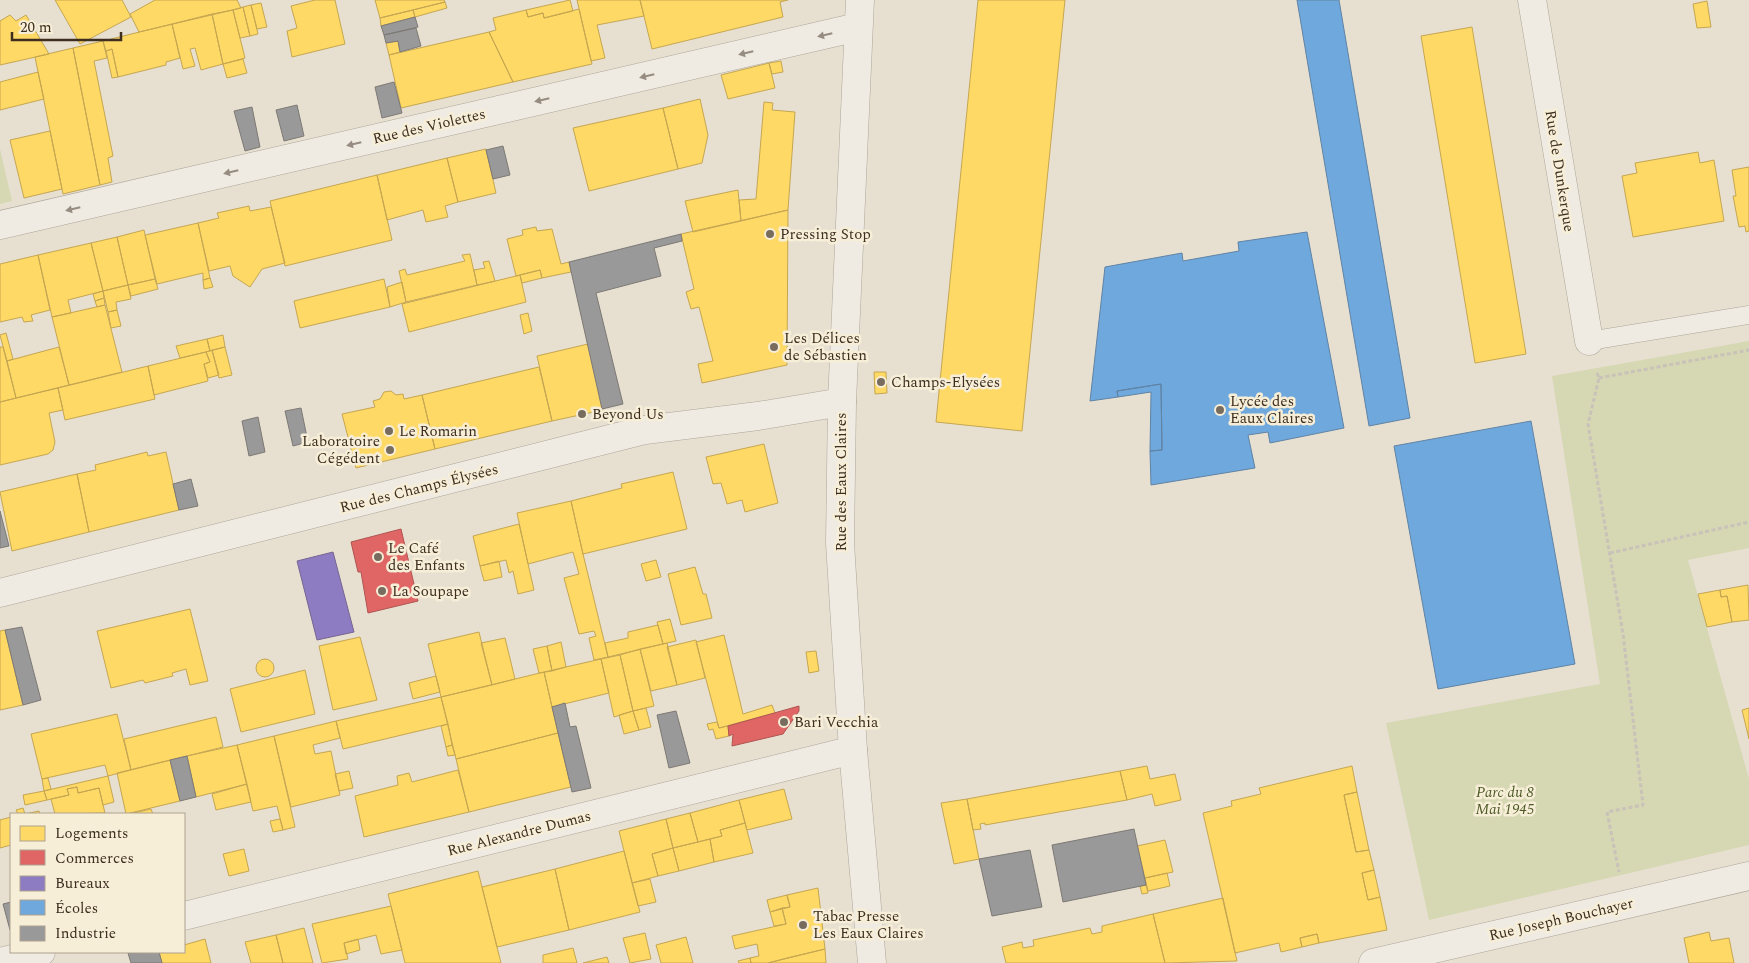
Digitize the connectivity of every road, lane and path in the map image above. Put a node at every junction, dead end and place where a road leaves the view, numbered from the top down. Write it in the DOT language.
graph roads {
  1 [pos="860,0"];
  2 [pos="1532,0"];
  3 [pos="858,27"];
  4 [pos="0,226"];
  5 [pos="1749,315"];
  6 [pos="1588,341"];
  7 [pos="1749,350"];
  8 [pos="1599,378"];
  9 [pos="842,402"];
  10 [pos="1749,522"];
  11 [pos="1610,552"];
  12 [pos="0,594"];
  13 [pos="853,750"];
  14 [pos="1749,876"];
  15 [pos="1625,904"];
  16 [pos="185,916"];
  17 [pos="38,953"];
  18 [pos="0,962"];
  19 [pos="872,963"];
  20 [pos="1373,963"];
  1 -- 3 [label="street, Rue des Eaux Claires"];
  2 -- 6 [label="street, Rue de Dunkerque"];
  3 -- 4 [label="street, Rue des Violettes, one-way"];
  3 -- 9 [label="street, Rue des Eaux Claires"];
  5 -- 6 [label="lane"];
  6 -- 8 [label="path"];
  7 -- 8 [label="path"];
  8 -- 11 [label="path"];
  9 -- 12 [label="street, Rue des Champs Élysées"];
  9 -- 13 [label="street, Rue des Eaux Claires"];
  10 -- 11 [label="path"];
  11 -- 15 [label="path"];
  13 -- 16 [label="street, Rue Alexandre Dumas"];
  13 -- 19 [label="street, Rue des Eaux Claires"];
  14 -- 15 [label="street, Rue Joseph Bouchayer"];
  15 -- 20 [label="street, Rue Joseph Bouchayer"];
  17 -- 18 [label="street"];
}
